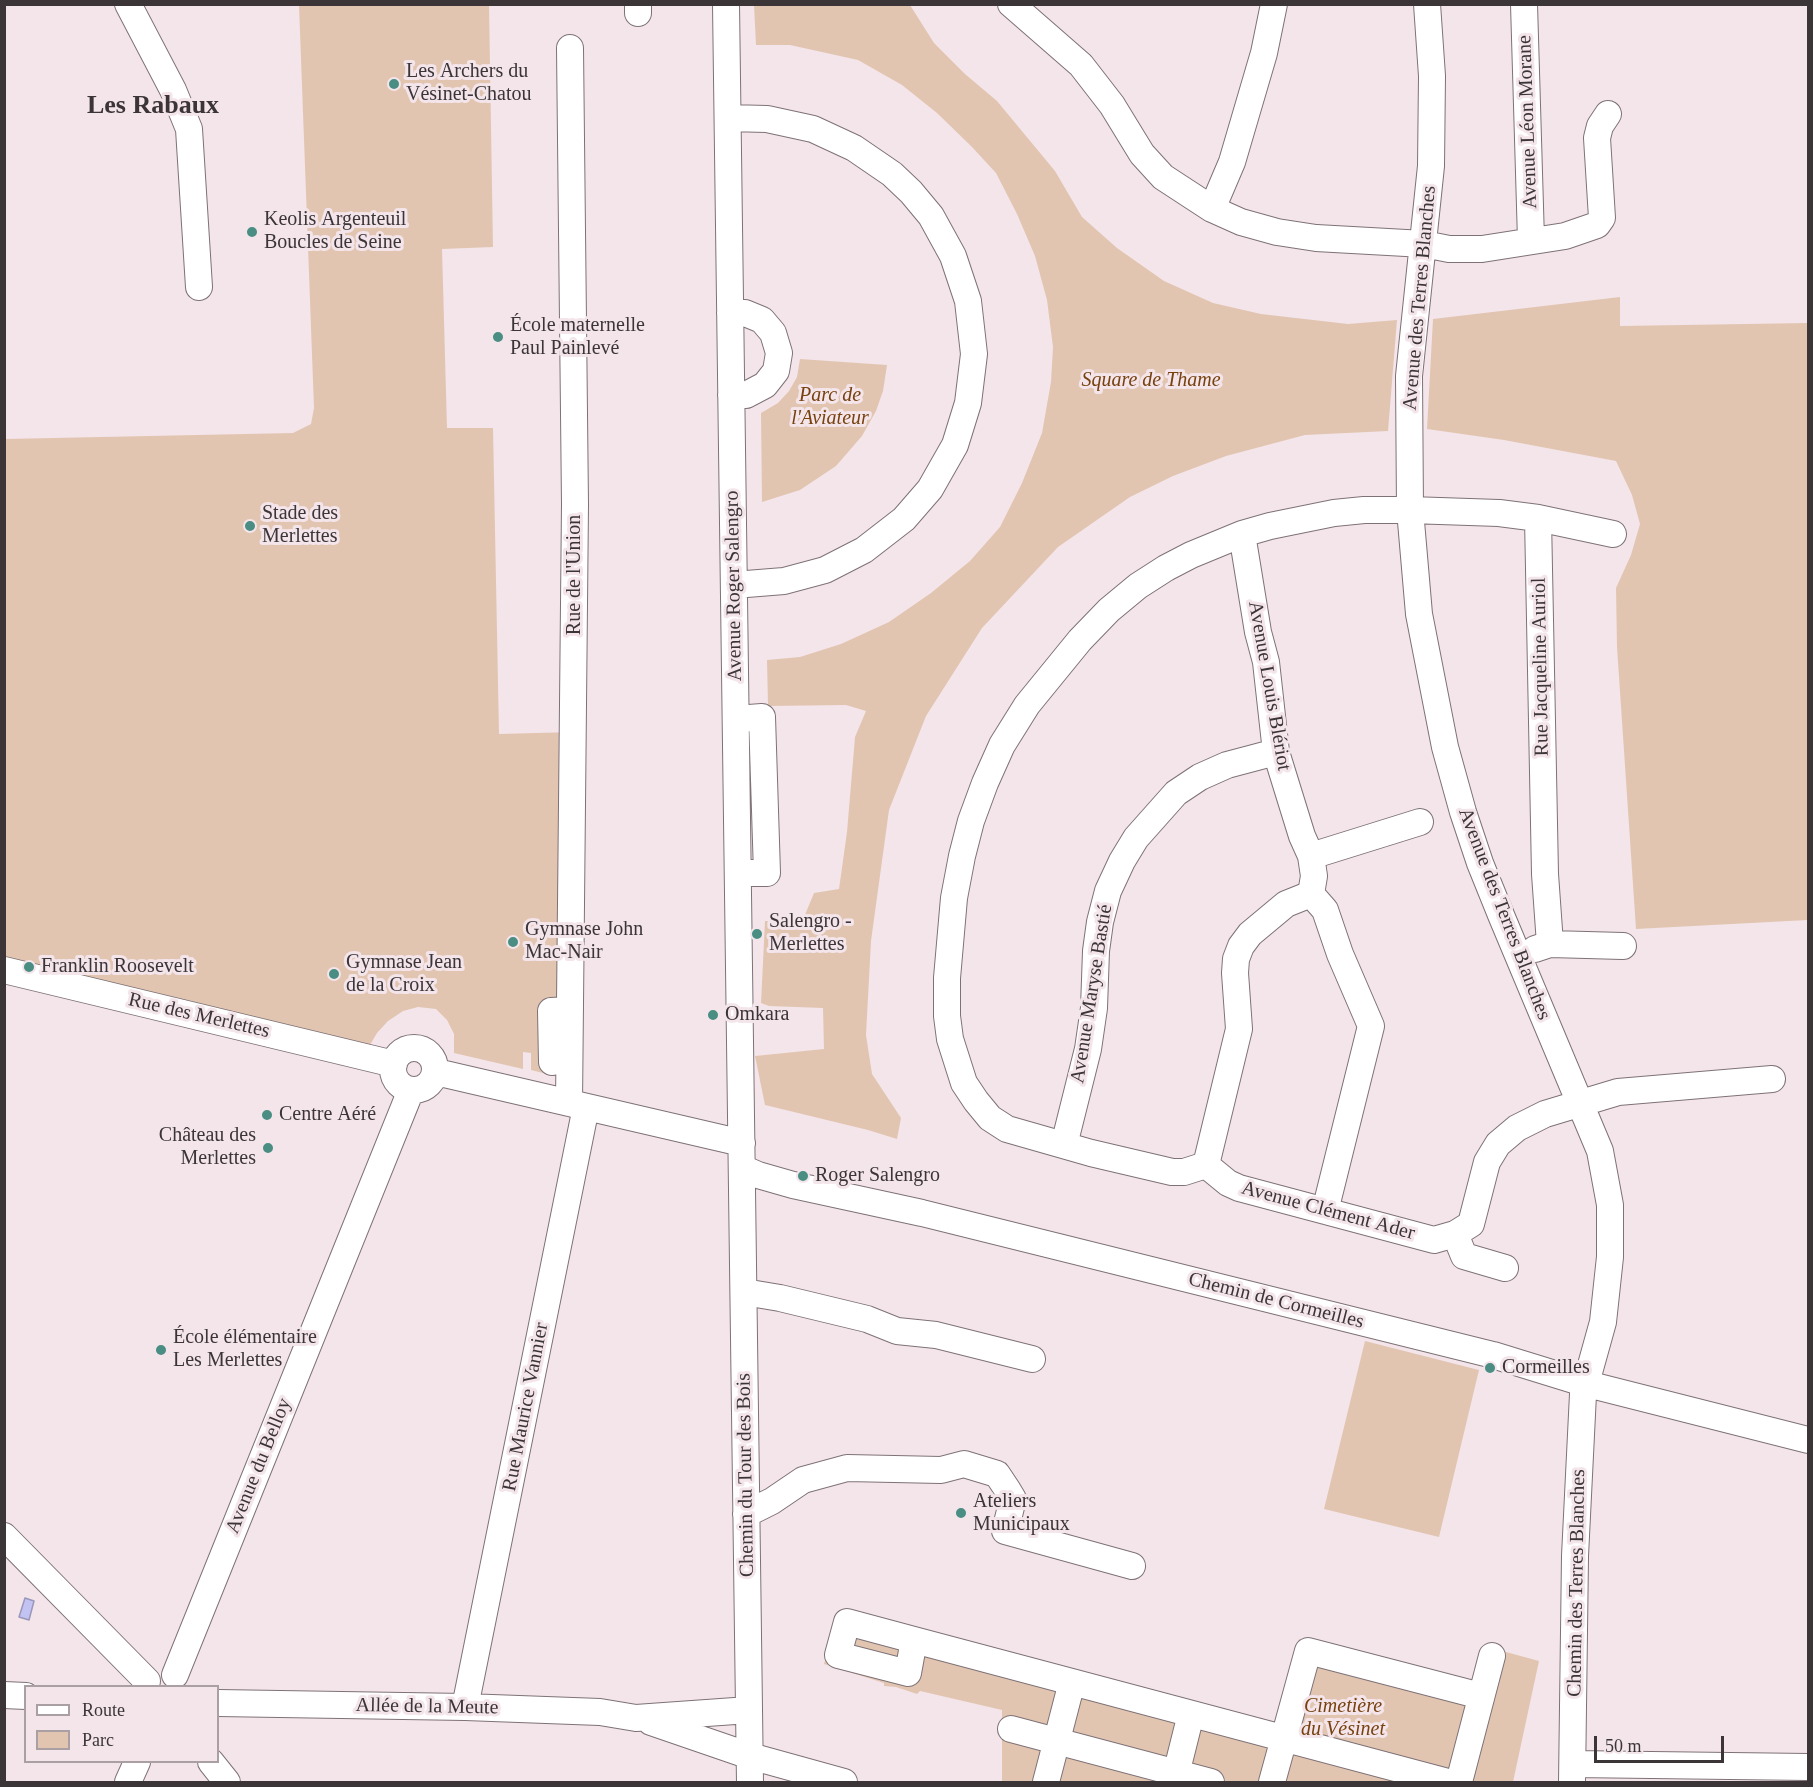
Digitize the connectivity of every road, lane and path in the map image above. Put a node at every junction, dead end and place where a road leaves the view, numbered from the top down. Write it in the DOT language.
graph roads {
  1 [pos="128,4"];
  2 [pos="726,4"];
  3 [pos="1011,4"];
  4 [pos="1274,4"];
  5 [pos="1427,4"];
  6 [pos="1524,4"];
  7 [pos="570,48"];
  8 [pos="1608,114"];
  9 [pos="728,118"];
  10 [pos="1212,209"];
  11 [pos="1531,240"];
  12 [pos="1424,244"];
  13 [pos="199,287"];
  14 [pos="730,313"];
  15 [pos="731,395"];
  16 [pos="1410,510"];
  17 [pos="1538,518"];
  18 [pos="1242,534"];
  19 [pos="1613,534"];
  20 [pos="734,585"];
  21 [pos="1276,752"];
  22 [pos="1420,822"];
  23 [pos="1311,856"];
  24 [pos="1311,894"];
  25 [pos="1550,944"];
  26 [pos="1623,946"];
  27 [pos="1518,956"];
  28 [pos="4,970"];
  29 [pos="570,1010"];
  30 [pos="387,1061"];
  31 [pos="552,1062"];
  32 [pos="440,1073"];
  33 [pos="1772,1079"];
  34 [pos="411,1090"];
  35 [pos="1580,1102"];
  36 [pos="578,1105"];
  37 [pos="1064,1145"];
  38 [pos="742,1155"];
  39 [pos="1206,1166"];
  40 [pos="1325,1211"];
  41 [pos="1455,1234"];
  42 [pos="1505,1268"];
  43 [pos="744,1292"];
  44 [pos="1032,1359"];
  45 [pos="1587,1384"];
  46 [pos="1809,1440"];
  47 [pos="746,1515"];
  48 [pos="4,1536"];
  49 [pos="1132,1566"];
  50 [pos="914,1640"];
  51 [pos="1492,1656"];
  52 [pos="181,1681"];
  53 [pos="1072,1682"];
  54 [pos="145,1684"];
  55 [pos="4,1695"];
  56 [pos="24,1696"];
  57 [pos="1481,1696"];
  58 [pos="219,1703"];
  59 [pos="465,1707"];
  60 [pos="750,1710"];
  61 [pos="1191,1714"];
  62 [pos="636,1718"];
  63 [pos="1011,1729"];
  64 [pos="1285,1739"];
  65 [pos="1056,1741"];
  66 [pos="750,1756"];
  67 [pos="136,1763"];
  68 [pos="213,1763"];
  69 [pos="1809,1767"];
  70 [pos="1573,1773"];
  71 [pos="1175,1778"];
  72 [pos="128,1782"];
  73 [pos="227,1782"];
  74 [pos="750,1782"];
  75 [pos="844,1782"];
  76 [pos="1046,1782"];
  77 [pos="1211,1782"];
  78 [pos="1272,1782"];
  79 [pos="1448,1782"];
  80 [pos="1459,1782"];
  1 -- 13 [label="street"];
  2 -- 9 [label="street, Avenue Roger Salengro"];
  3 -- 10 [label="street"];
  4 -- 10 [label="street"];
  5 -- 12 [label="street, Avenue des Terres Blanches"];
  6 -- 11 [label="street, Avenue Léon Morane"];
  7 -- 29 [label="street, Rue de l'Union"];
  8 -- 11 [label="street"];
  9 -- 14 [label="street, Avenue Roger Salengro"];
  9 -- 20 [label="street"];
  10 -- 12 [label="street"];
  11 -- 12 [label="street"];
  12 -- 16 [label="street, Avenue des Terres Blanches"];
  14 -- 15 [label="street, Avenue Roger Salengro"];
  14 -- 15 [label="street"];
  15 -- 20 [label="street, Avenue Roger Salengro"];
  16 -- 17 [label="street"];
  16 -- 18 [label="street"];
  16 -- 27 [label="street, Avenue des Terres Blanches"];
  17 -- 19 [label="street"];
  17 -- 25 [label="street, Rue Jacqueline Auriol"];
  18 -- 21 [label="street, Avenue Louis Blériot"];
  18 -- 37 [label="street"];
  20 -- 38 [label="street, Avenue Roger Salengro"];
  21 -- 23 [label="street, Avenue Louis Blériot"];
  21 -- 37 [label="street, Avenue Maryse Bastié"];
  22 -- 23 [label="street"];
  23 -- 24 [label="street, Avenue Louis Blériot"];
  24 -- 39 [label="street"];
  24 -- 40 [label="street"];
  25 -- 26 [label="street"];
  25 -- 27 [label="street"];
  27 -- 35 [label="street, Avenue des Terres Blanches"];
  28 -- 30 [label="street, Rue des Merlettes"];
  29 -- 31 [label="street"];
  29 -- 36 [label="street, Rue de l'Union"];
  30 -- 32 [label="street"];
  30 -- 34 [label="street"];
  32 -- 34 [label="street"];
  32 -- 36 [label="street"];
  33 -- 35 [label="street"];
  34 -- 52 [label="street, Avenue du Belloy"];
  35 -- 41 [label="street"];
  35 -- 45 [label="street, Avenue des Terres Blanches"];
  36 -- 38 [label="street"];
  36 -- 59 [label="street, Rue Maurice Vannier"];
  37 -- 39 [label="street"];
  38 -- 43 [label="street, Chemin du Tour des Bois"];
  38 -- 45 [label="street, Chemin de Cormeilles"];
  39 -- 40 [label="street, Avenue Clément Ader"];
  40 -- 41 [label="street, Avenue Clément Ader"];
  41 -- 42 [label="street"];
  43 -- 44 [label="street"];
  43 -- 47 [label="street, Chemin du Tour des Bois"];
  45 -- 46 [label="street, Chemin de Cormeilles"];
  45 -- 70 [label="street, Chemin des Terres Blanches"];
  47 -- 49 [label="street"];
  47 -- 60 [label="street, Chemin du Tour des Bois"];
  48 -- 54 [label="street"];
  50 -- 53 [label="street"];
  51 -- 57 [label="street"];
  52 -- 54 [label="street"];
  53 -- 61 [label="street"];
  53 -- 65 [label="street"];
  55 -- 56 [label="street"];
  57 -- 64 [label="street"];
  57 -- 80 [label="street"];
  58 -- 59 [label="street, Allée de la Meute"];
  59 -- 62 [label="street, Allée de la Meute"];
  60 -- 62 [label="street, Allée de la Meute"];
  60 -- 66 [label="street, Chemin du Tour des Bois"];
  61 -- 64 [label="street"];
  61 -- 71 [label="street"];
  62 -- 66 [label="street, Allée de la Meute"];
  63 -- 65 [label="street"];
  64 -- 78 [label="street"];
  64 -- 79 [label="street"];
  65 -- 71 [label="street"];
  65 -- 76 [label="street"];
  66 -- 74 [label="street, Chemin du Tour des Bois"];
  66 -- 75 [label="street, Allée de la Meute"];
  67 -- 72 [label="street"];
  68 -- 73 [label="street"];
  69 -- 70 [label="street"];
  71 -- 77 [label="street"];
}
